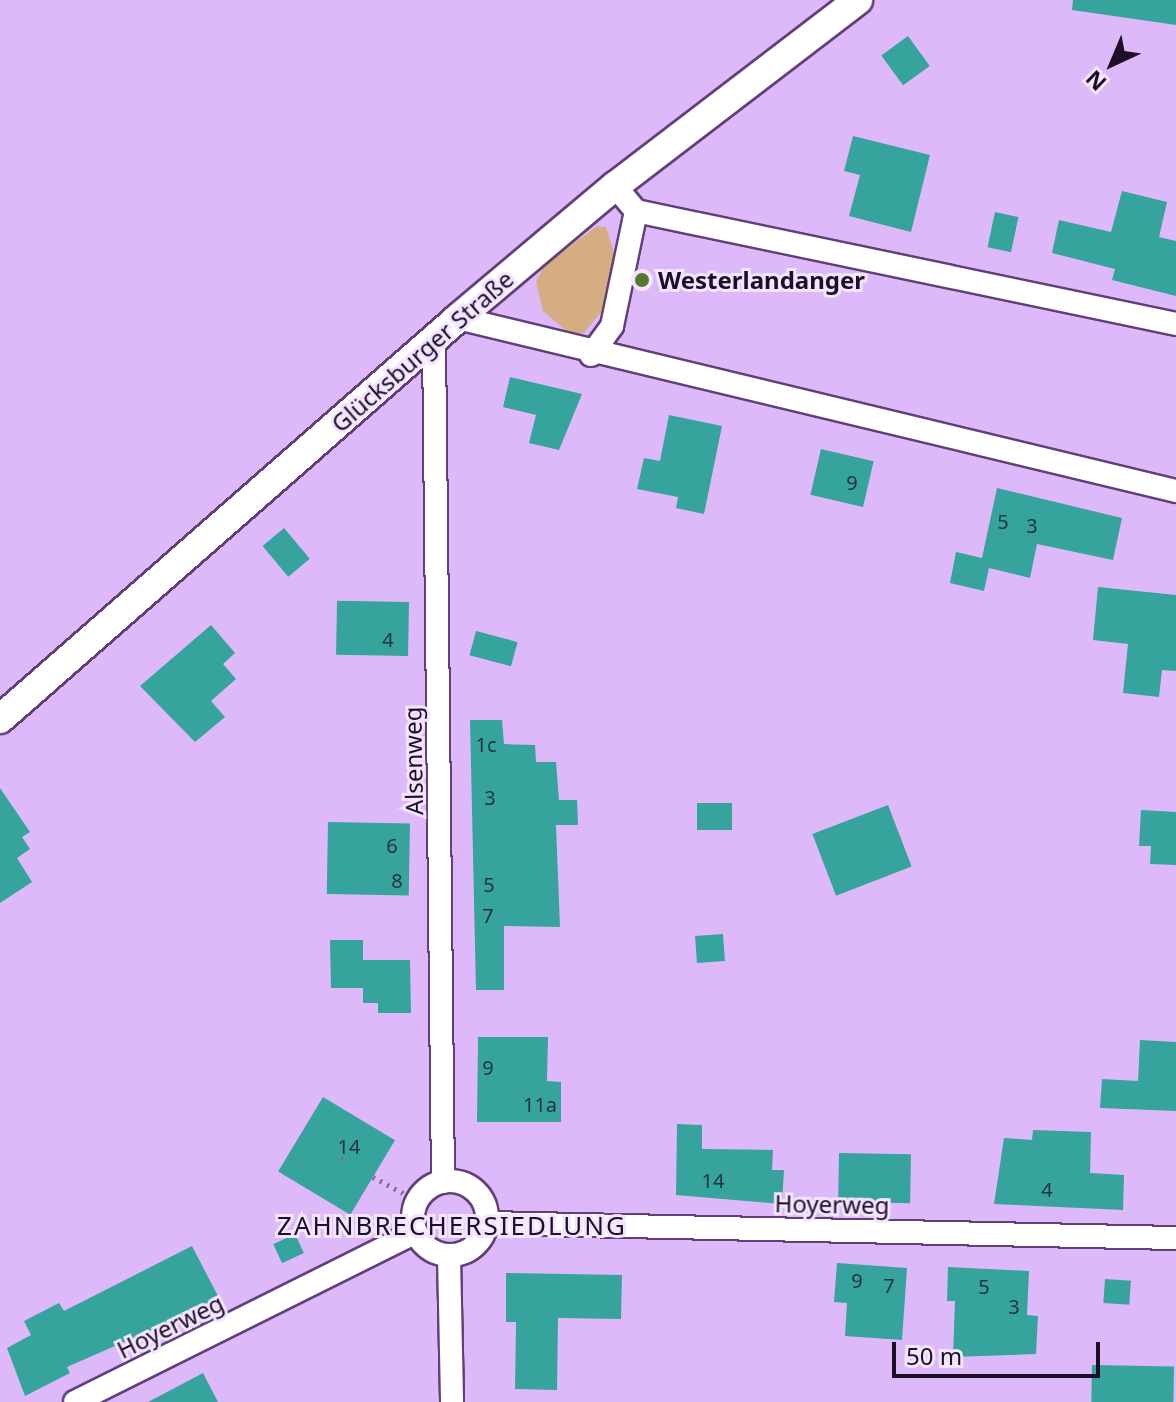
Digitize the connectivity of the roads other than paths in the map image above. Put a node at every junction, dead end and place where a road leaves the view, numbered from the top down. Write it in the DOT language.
graph roads {
  1 [pos="858,0"];
  2 [pos="615,186"];
  3 [pos="636,211"];
  4 [pos="458,318"];
  5 [pos="1176,324"];
  6 [pos="434,339"];
  7 [pos="591,355"];
  8 [pos="1176,491"];
  9 [pos="0,719"];
  10 [pos="443,1182"];
  11 [pos="487,1223"];
  12 [pos="416,1232"];
  13 [pos="1176,1238"];
  14 [pos="449,1256"];
  15 [pos="75,1402"];
  16 [pos="452,1402"];
  1 -- 2 [label="street, Glücksburger Straße"];
  2 -- 3 [label="street"];
  2 -- 4 [label="street, Glücksburger Straße"];
  3 -- 5 [label="street"];
  3 -- 7 [label="street"];
  4 -- 6 [label="street, Glücksburger Straße"];
  4 -- 7 [label="street"];
  6 -- 9 [label="street, Glücksburger Straße"];
  6 -- 10 [label="street, Alsenweg"];
  7 -- 8 [label="street"];
  10 -- 11 [label="street"];
  10 -- 12 [label="street"];
  11 -- 13 [label="street, Hoyerweg"];
  11 -- 14 [label="street"];
  12 -- 14 [label="street"];
  12 -- 15 [label="street, Hoyerweg"];
  14 -- 16 [label="street"];
}
